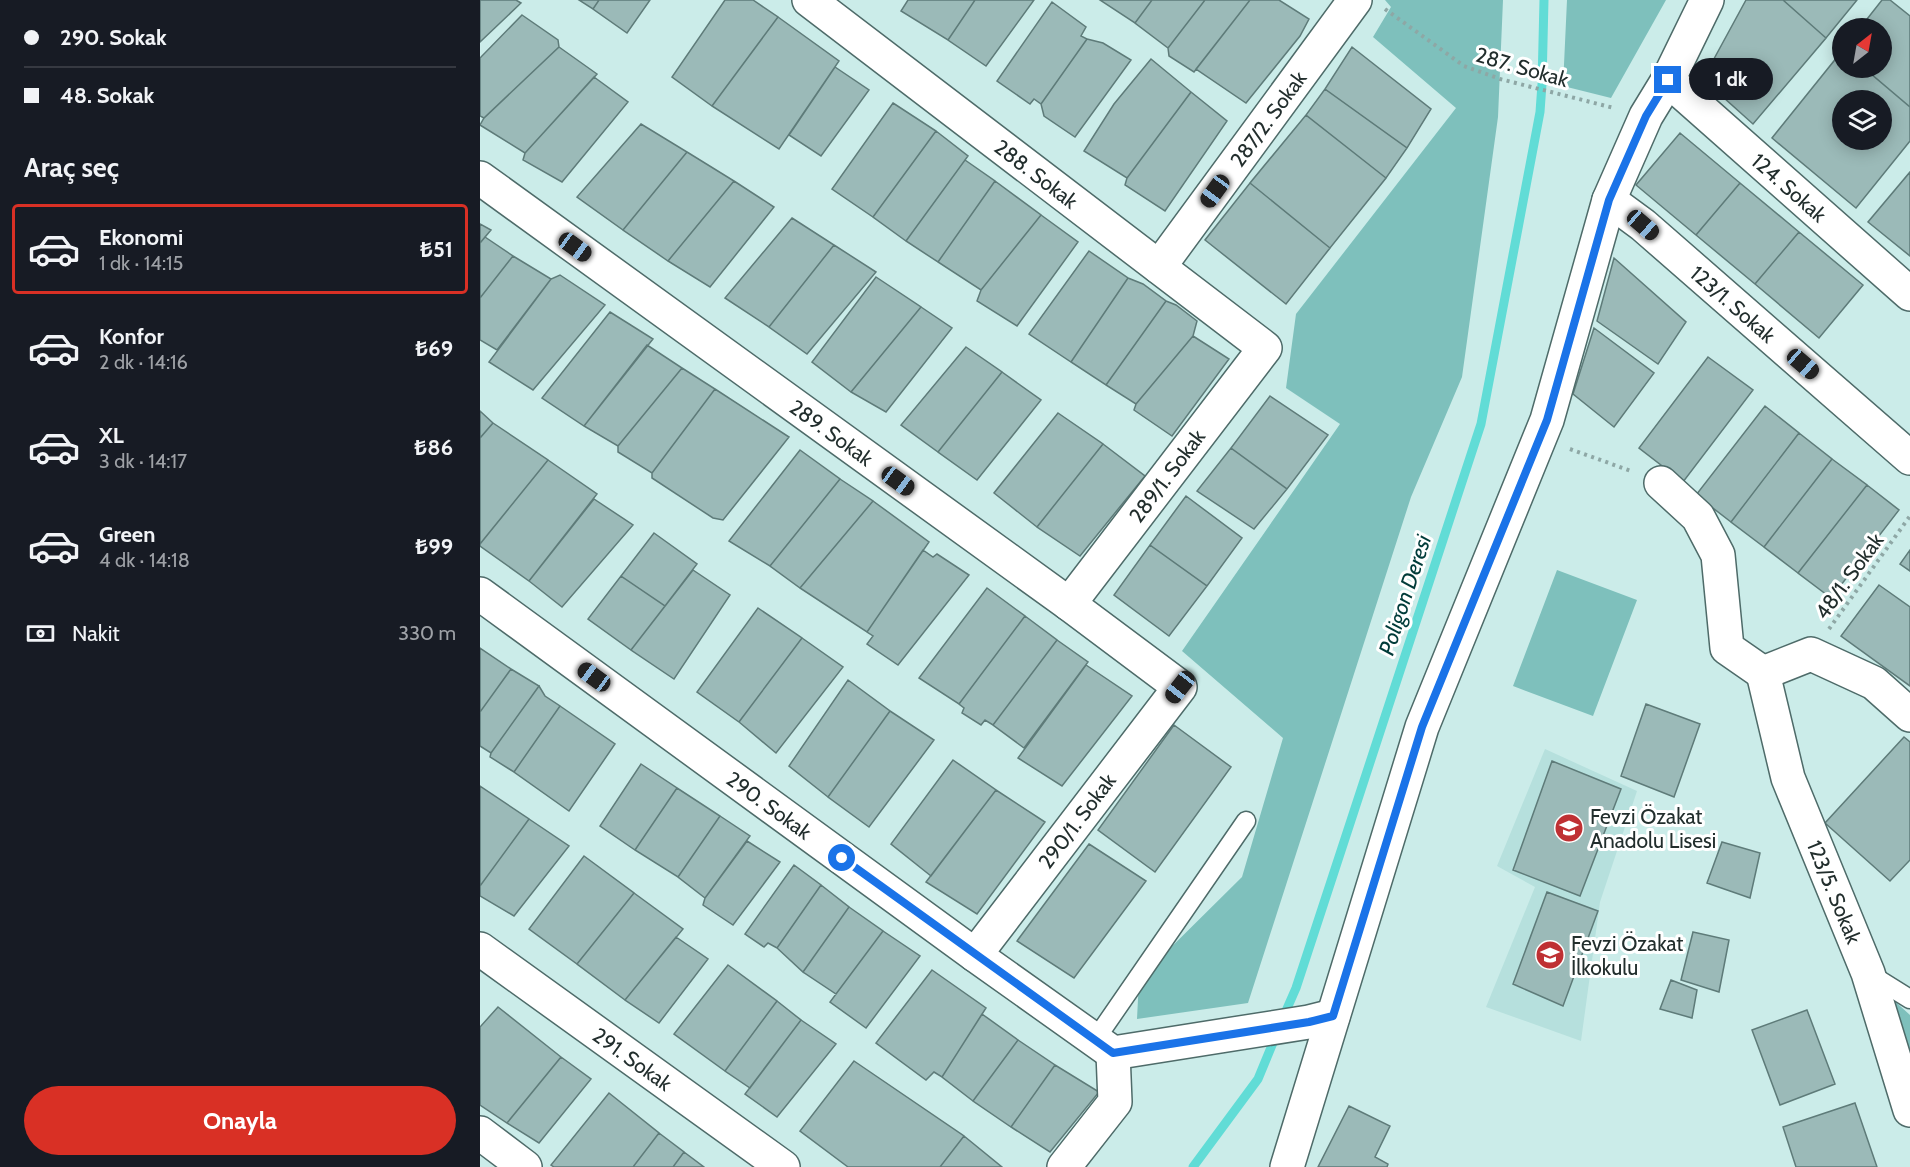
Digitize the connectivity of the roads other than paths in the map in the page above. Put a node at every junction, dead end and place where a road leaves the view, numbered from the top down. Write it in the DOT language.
graph roads {
  1 [pos="809,0"];
  2 [pos="1707,0"];
  3 [pos="1368,3"];
  4 [pos="1668,80"];
  5 [pos="480,178"];
  6 [pos="1609,200"];
  7 [pos="1160,267"];
  8 [pos="1910,294"];
  9 [pos="1265,348"];
  10 [pos="1910,458"];
  11 [pos="1661,483"];
  12 [pos="480,594"];
  13 [pos="1069,604"];
  14 [pos="1763,673"];
  15 [pos="1180,687"];
  16 [pos="1910,715"];
  17 [pos="1246,821"];
  18 [pos="480,949"];
  19 [pos="975,955"];
  20 [pos="1868,973"];
  21 [pos="1910,999"];
  22 [pos="1321,1019"];
  23 [pos="1104,1046"];
  24 [pos="1910,1110"];
  25 [pos="480,1133"];
  26 [pos="525,1167"];
  27 [pos="783,1167"];
  28 [pos="1064,1167"];
  29 [pos="1287,1167"];
  1 -- 7 [label="street, 288. Sokak"];
  2 -- 4 [label="street"];
  3 -- 7 [label="street, 287/2. Sokak"];
  4 -- 6 [label="street"];
  4 -- 8 [label="street, 124. Sokak"];
  5 -- 13 [label="street, 289. Sokak"];
  6 -- 10 [label="street, 123/1. Sokak"];
  6 -- 22 [label="street"];
  7 -- 9 [label="street, 288. Sokak"];
  9 -- 13 [label="street, 289/1. Sokak"];
  11 -- 14 [label="street"];
  12 -- 19 [label="street, 290. Sokak"];
  13 -- 15 [label="street, 289. Sokak"];
  14 -- 16 [label="street"];
  14 -- 20 [label="street, 123/5. Sokak"];
  15 -- 19 [label="street, 290/1. Sokak"];
  17 -- 23 [label="lane"];
  18 -- 27 [label="street, 291. Sokak"];
  19 -- 23 [label="street, 290. Sokak"];
  20 -- 21 [label="lane"];
  20 -- 24 [label="street, 123/5. Sokak"];
  22 -- 23 [label="street"];
  22 -- 29 [label="street"];
  23 -- 28 [label="street"];
  25 -- 26 [label="street"];
}
